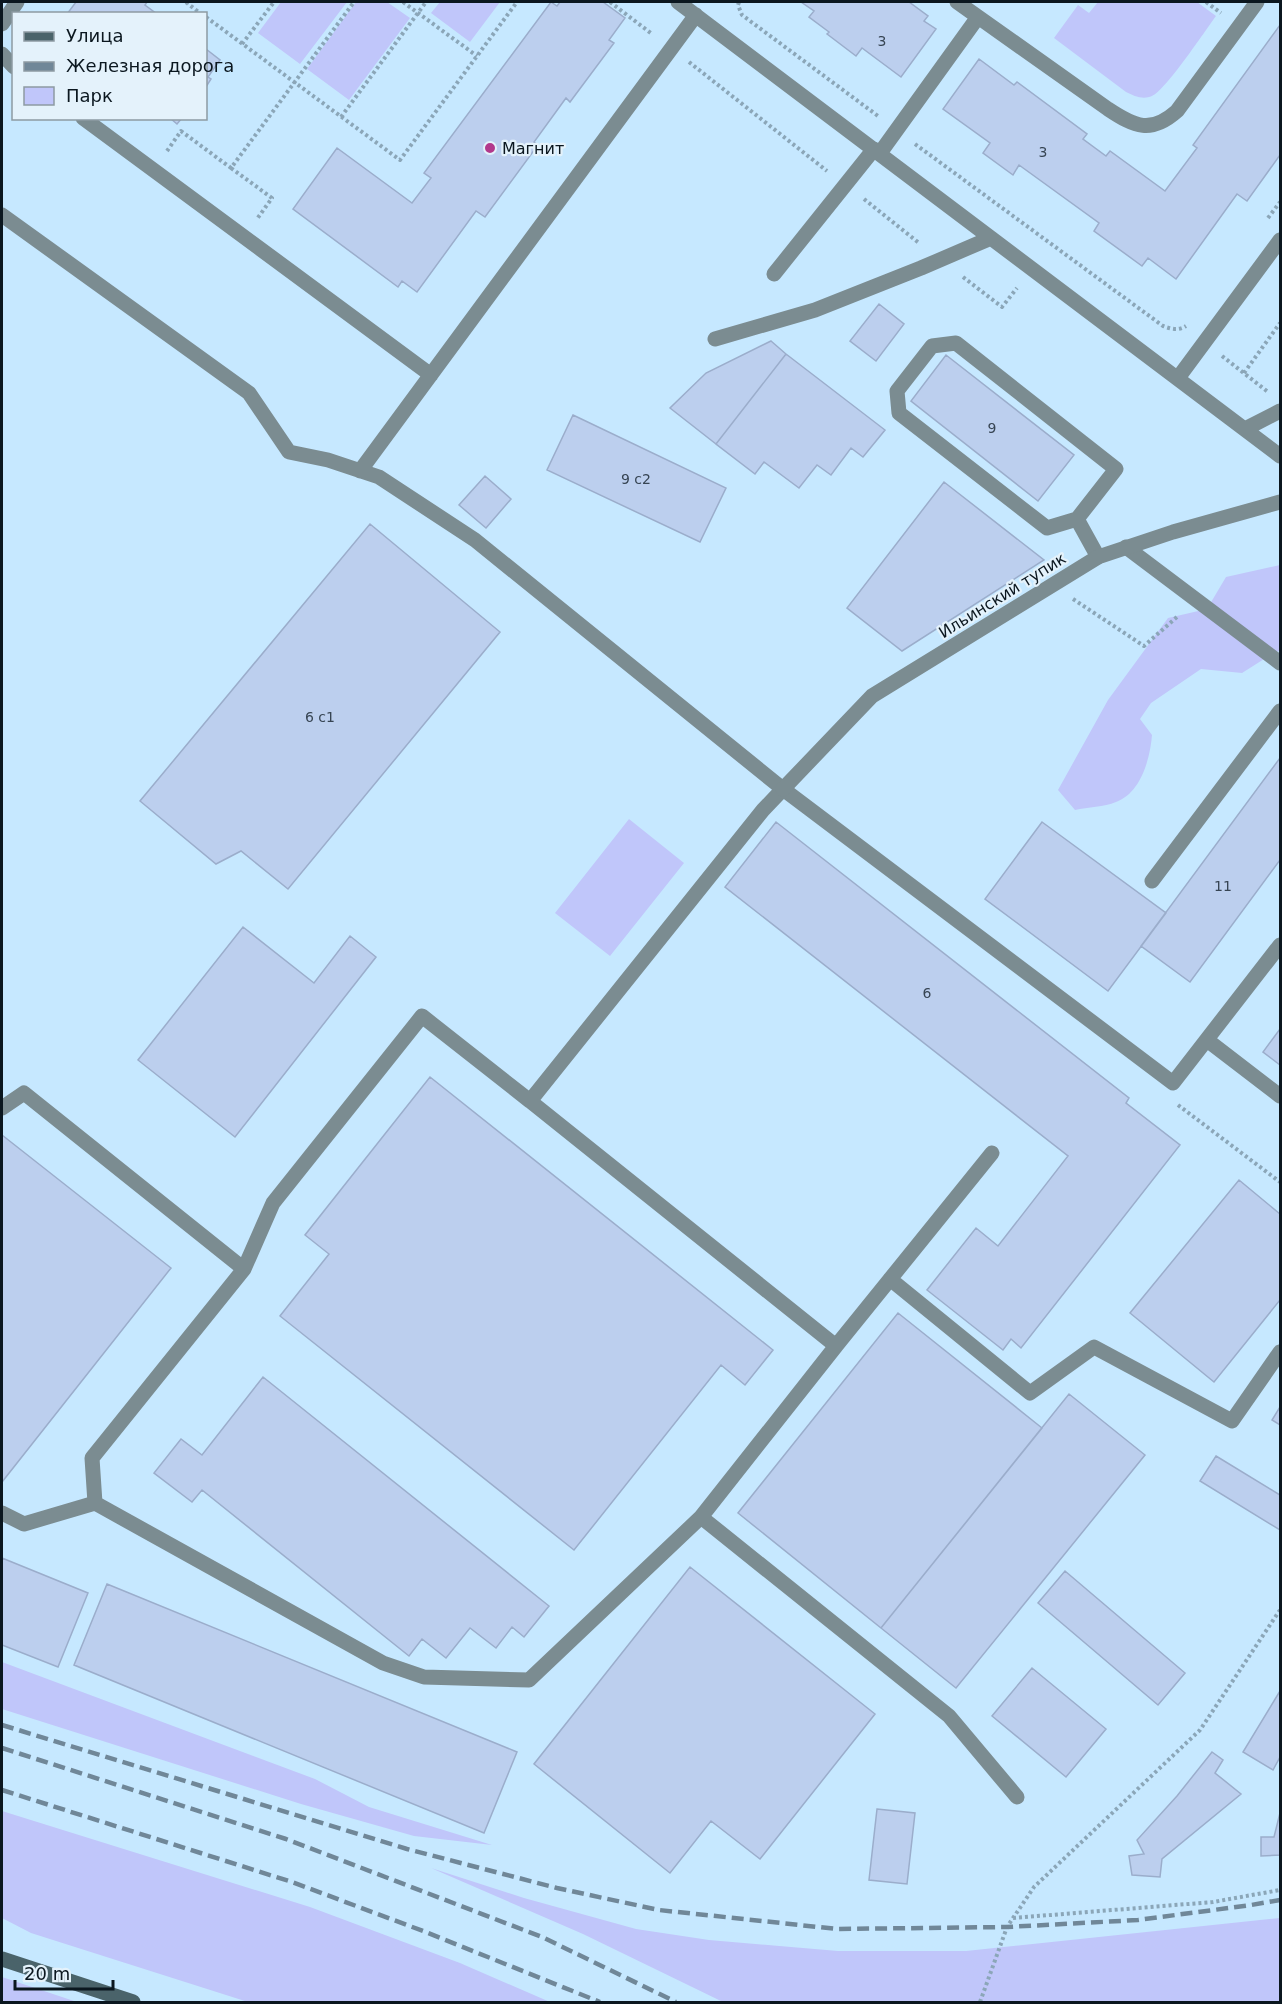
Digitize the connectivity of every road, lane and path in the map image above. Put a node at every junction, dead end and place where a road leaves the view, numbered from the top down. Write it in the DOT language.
graph roads {
  1 [pos="17,2"];
  2 [pos="188,2"];
  3 [pos="274,2"];
  4 [pos="354,2"];
  5 [pos="403,2"];
  6 [pos="426,2"];
  7 [pos="517,2"];
  8 [pos="739,2"];
  9 [pos="957,2"];
  10 [pos="1257,2"];
  11 [pos="689,7"];
  12 [pos="198,12"];
  13 [pos="418,13"];
  14 [pos="978,17"];
  15 [pos="207,18"];
  16 [pos="2,24"];
  17 [pos="242,44"];
  18 [pos="477,56"];
  19 [pos="294,82"];
  20 [pos="341,117"];
  21 [pos="86,120"];
  22 [pos="896,130"];
  23 [pos="877,151"];
  24 [pos="231,168"];
  25 [pos="153,170"];
  26 [pos="1281,201"];
  27 [pos="2,216"];
  28 [pos="1267,220"];
  29 [pos="244,237"];
  30 [pos="991,238"];
  31 [pos="1281,240"];
  32 [pos="774,274"];
  33 [pos="1193,321"];
  34 [pos="1281,323"];
  35 [pos="1182,328"];
  36 [pos="715,339"];
  37 [pos="1204,343"];
  38 [pos="1244,373"];
  39 [pos="431,375"];
  40 [pos="1178,378"];
  41 [pos="1279,412"];
  42 [pos="1245,429"];
  43 [pos="1281,456"];
  44 [pos="360,471"];
  45 [pos="1281,502"];
  46 [pos="1077,519"];
  47 [pos="1126,547"];
  48 [pos="1098,556"];
  49 [pos="1053,586"];
  50 [pos="1196,600"];
  51 [pos="1281,663"];
  52 [pos="1281,711"];
  53 [pos="783,789"];
  54 [pos="1152,881"];
  55 [pos="1281,945"];
  56 [pos="1206,1040"];
  57 [pos="1281,1096"];
  58 [pos="530,1101"];
  59 [pos="2,1108"];
  60 [pos="992,1153"];
  61 [pos="244,1269"];
  62 [pos="890,1279"];
  63 [pos="836,1346"];
  64 [pos="1281,1352"];
  65 [pos="95,1503"];
  66 [pos="2,1514"];
  67 [pos="701,1517"];
  68 [pos="1281,1610"];
  69 [pos="1017,1797"];
  70 [pos="1281,1890"];
  71 [pos="1012,1918"];
  72 [pos="2,1959"];
  73 [pos="133,2002"];
  74 [pos="980,2002"];
  1 -- 16 [label="street"];
  2 -- 12 [label="path"];
  3 -- 17 [label="path"];
  4 -- 19 [label="path"];
  5 -- 13 [label="path"];
  6 -- 13 [label="path"];
  7 -- 18 [label="path"];
  8 -- 22 [label="path"];
  9 -- 14 [label="street"];
  10 -- 14 [label="street"];
  11 -- 23 [label="street"];
  11 -- 39 [label="street"];
  13 -- 18 [label="path"];
  13 -- 20 [label="path"];
  14 -- 22 [label="street"];
  15 -- 17 [label="path"];
  17 -- 19 [label="path"];
  18 -- 20 [label="path"];
  19 -- 20 [label="path"];
  19 -- 24 [label="path"];
  21 -- 25 [label="street"];
  22 -- 23 [label="street"];
  22 -- 35 [label="path"];
  23 -- 30 [label="street"];
  23 -- 32 [label="street"];
  24 -- 25 [label="path"];
  24 -- 29 [label="path"];
  25 -- 29 [label="street"];
  26 -- 28 [label="path"];
  27 -- 44 [label="street"];
  29 -- 39 [label="street"];
  30 -- 36 [label="street"];
  30 -- 40 [label="street"];
  31 -- 37 [label="street"];
  33 -- 35 [label="path"];
  34 -- 38 [label="path"];
  35 -- 37 [label="path"];
  37 -- 38 [label="path"];
  37 -- 40 [label="street"];
  38 -- 41 [label="path"];
  39 -- 44 [label="street"];
  40 -- 42 [label="street"];
  41 -- 42 [label="street"];
  42 -- 43 [label="street"];
  44 -- 53 [label="street"];
  45 -- 47 [label="street, Ильинский тупик"];
  46 -- 46 [label="street"];
  46 -- 48 [label="street"];
  47 -- 48 [label="street, Ильинский тупик"];
  47 -- 50 [label="street"];
  48 -- 49 [label="street, Ильинский тупик"];
  49 -- 50 [label="path"];
  49 -- 53 [label="street, Ильинский тупик"];
  50 -- 51 [label="street"];
  52 -- 54 [label="street"];
  53 -- 56 [label="street"];
  53 -- 58 [label="street, Ильинский тупик"];
  55 -- 56 [label="street"];
  56 -- 57 [label="street"];
  58 -- 61 [label="street"];
  58 -- 63 [label="street"];
  59 -- 61 [label="street"];
  60 -- 62 [label="street"];
  61 -- 65 [label="street"];
  62 -- 63 [label="street"];
  62 -- 64 [label="street"];
  63 -- 67 [label="street"];
  65 -- 66 [label="street"];
  65 -- 67 [label="street"];
  67 -- 69 [label="street"];
  68 -- 71 [label="path"];
  70 -- 71 [label="path"];
  71 -- 74 [label="path"];
  72 -- 73 [label="street"];
}
